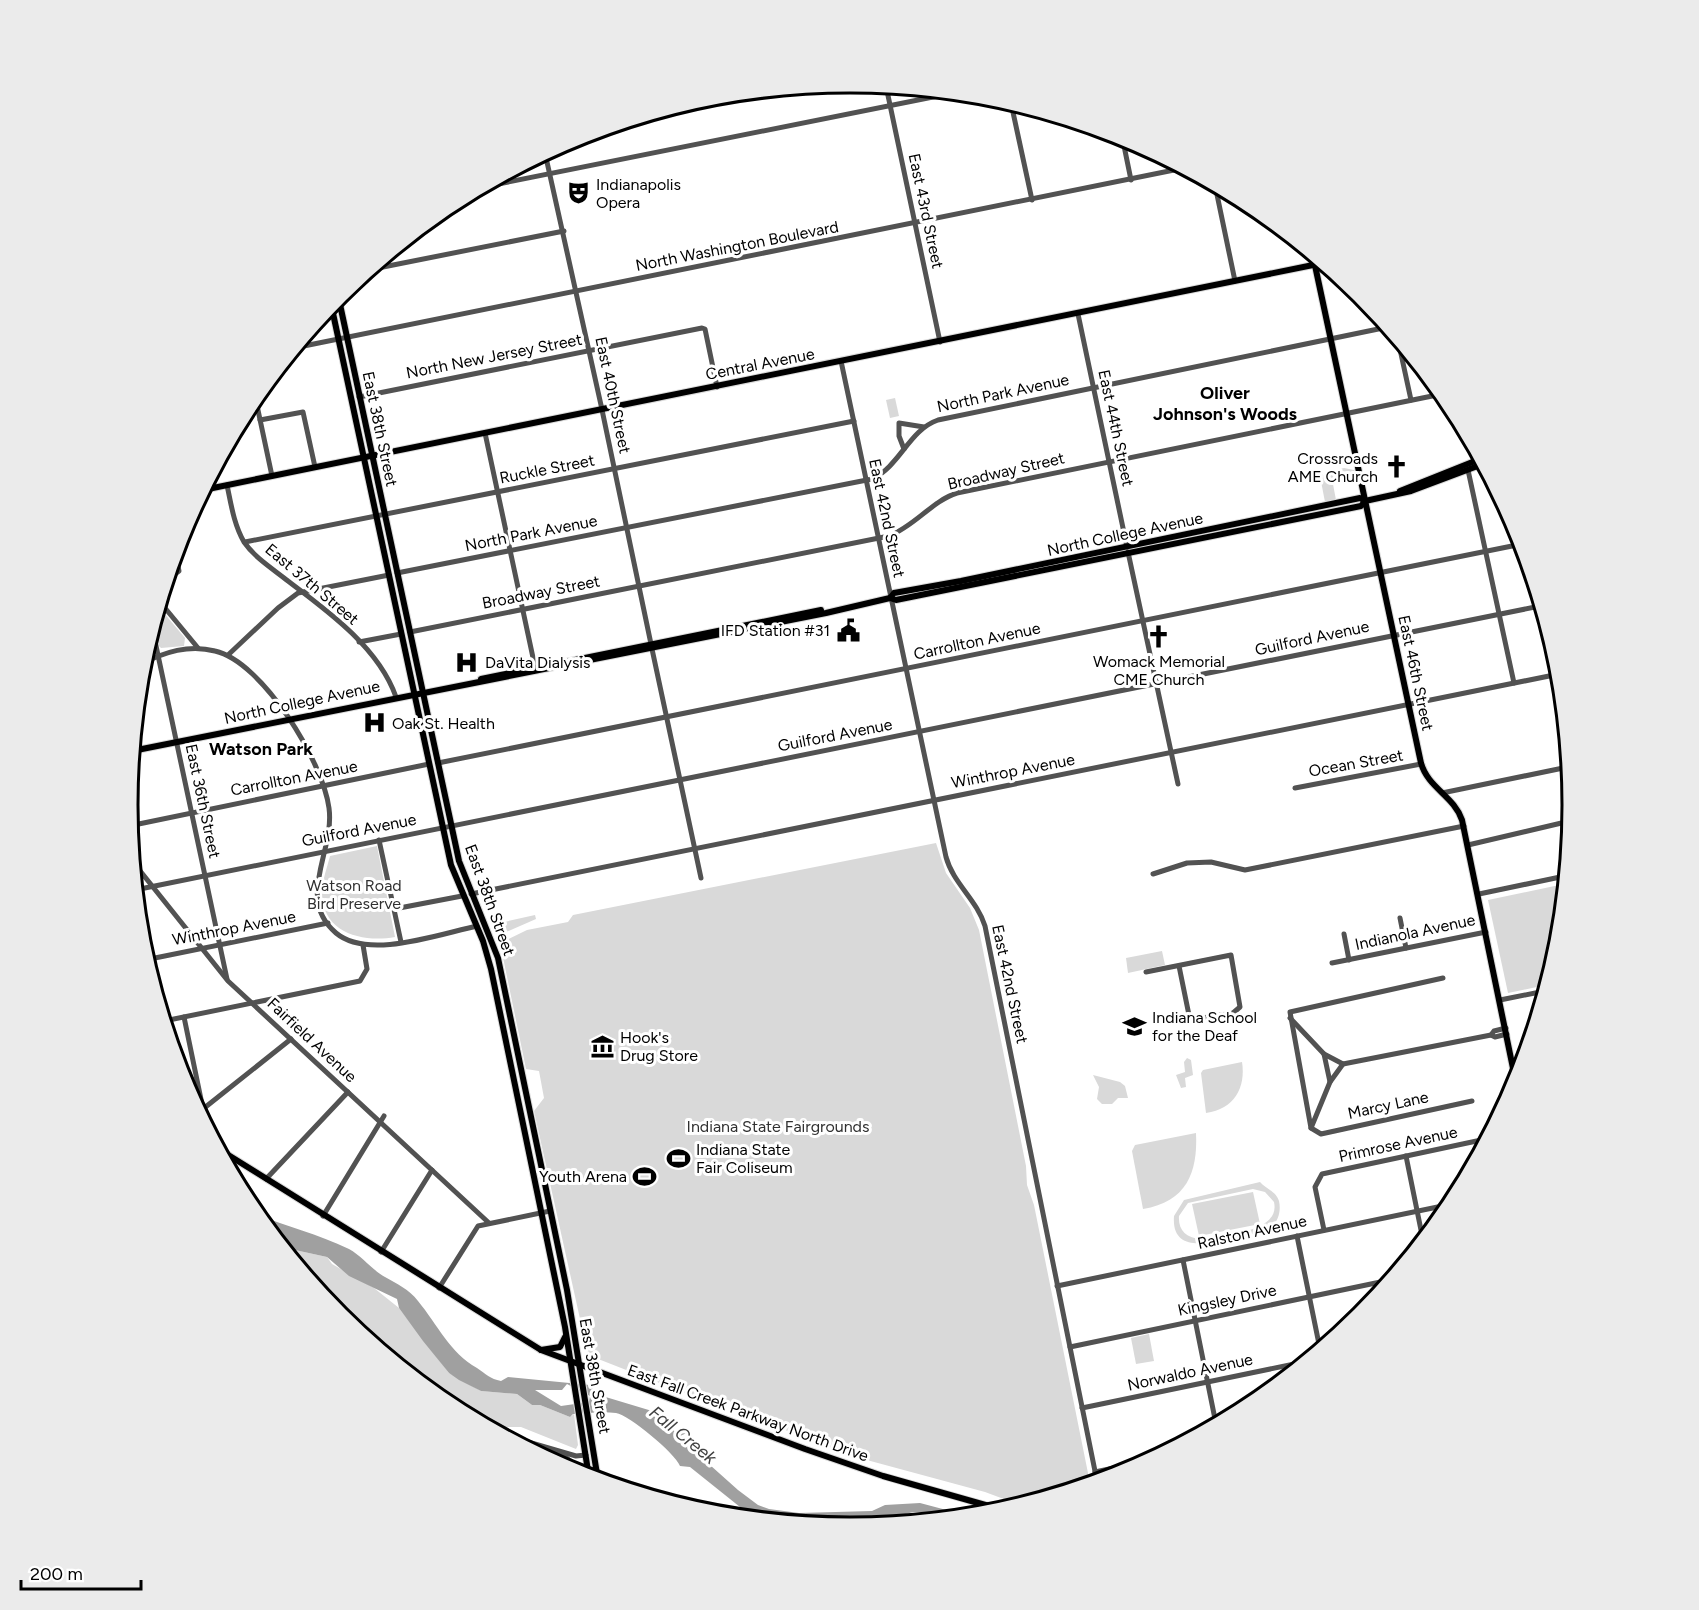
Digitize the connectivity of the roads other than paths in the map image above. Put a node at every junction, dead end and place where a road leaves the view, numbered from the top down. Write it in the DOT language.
graph roads {
  1 [pos="888,95"];
  2 [pos="928,98"];
  3 [pos="890,105"];
  4 [pos="1013,112"];
  5 [pos="1124,148"];
  6 [pos="547,161"];
  7 [pos="1173,171"];
  8 [pos="551,174"];
  9 [pos="1131,180"];
  10 [pos="503,183"];
  11 [pos="1217,195"];
  12 [pos="1032,200"];
  13 [pos="915,224"];
  14 [pos="564,231"];
  15 [pos="1313,265"];
  16 [pos="384,267"];
  17 [pos="1320,271"];
  18 [pos="1235,281"];
  19 [pos="577,291"];
  20 [pos="341,308"];
  21 [pos="1078,314"];
  22 [pos="333,315"];
  23 [pos="1378,329"];
  24 [pos="347,338"];
  25 [pos="338,339"];
  26 [pos="1331,339"];
  27 [pos="940,342"];
  28 [pos="306,345"];
  29 [pos="590,351"];
  30 [pos="1402,357"];
  31 [pos="841,362"];
  32 [pos="717,387"];
  33 [pos="1094,388"];
  34 [pos="1432,396"];
  35 [pos="360,397"];
  36 [pos="1411,400"];
  37 [pos="258,408"];
  38 [pos="602,410"];
  39 [pos="1347,413"];
  40 [pos="260,420"];
  41 [pos="854,421"];
  42 [pos="924,427"];
  43 [pos="485,433"];
  44 [pos="904,449"];
  45 [pos="372,455"];
  46 [pos="364,457"];
  47 [pos="1109,462"];
  48 [pos="1473,462"];
  49 [pos="315,467"];
  50 [pos="1476,467"];
  51 [pos="615,469"];
  52 [pos="1468,470"];
  53 [pos="272,476"];
  54 [pos="866,480"];
  55 [pos="227,485"];
  56 [pos="212,488"];
  57 [pos="498,492"];
  58 [pos="1390,495"];
  59 [pos="1365,501"];
  60 [pos="385,515"];
  61 [pos="376,517"];
  62 [pos="627,528"];
  63 [pos="878,539"];
  64 [pos="245,542"];
  65 [pos="1512,546"];
  66 [pos="1128,550"];
  67 [pos="510,551"];
  68 [pos="1485,551"];
  69 [pos="1381,572"];
  70 [pos="398,573"];
  71 [pos="389,575"];
  72 [pos="639,586"];
  73 [pos="303,592"];
  74 [pos="890,597"];
  75 [pos="1533,607"];
  76 [pos="166,609"];
  77 [pos="523,609"];
  78 [pos="1499,614"];
  79 [pos="1143,621"];
  80 [pos="410,632"];
  81 [pos="401,634"];
  82 [pos="1394,635"];
  83 [pos="359,642"];
  84 [pos="156,646"];
  85 [pos="651,646"];
  86 [pos="198,648"];
  87 [pos="158,655"];
  88 [pos="228,655"];
  89 [pos="153,658"];
  90 [pos="535,667"];
  91 [pos="906,669"];
  92 [pos="1550,676"];
  93 [pos="478,681"];
  94 [pos="1514,683"];
  95 [pos="1156,684"];
  96 [pos="423,692"];
  97 [pos="414,693"];
  98 [pos="396,697"];
  99 [pos="1408,704"];
  100 [pos="667,717"];
  101 [pos="288,719"];
  102 [pos="919,732"];
  103 [pos="177,742"];
  104 [pos="140,749"];
  105 [pos="1171,753"];
  106 [pos="438,763"];
  107 [pos="429,764"];
  108 [pos="1421,764"];
  109 [pos="1560,769"];
  110 [pos="681,780"];
  111 [pos="1178,784"];
  112 [pos="323,786"];
  113 [pos="1295,788"];
  114 [pos="1442,793"];
  115 [pos="934,801"];
  116 [pos="192,812"];
  117 [pos="1561,823"];
  118 [pos="138,824"];
  119 [pos="452,826"];
  120 [pos="1464,826"];
  121 [pos="443,827"];
  122 [pos="379,840"];
  123 [pos="1468,844"];
  124 [pos="695,849"];
  125 [pos="326,851"];
  126 [pos="141,873"];
  127 [pos="1153,874"];
  128 [pos="205,876"];
  129 [pos="701,878"];
  130 [pos="1557,878"];
  131 [pos="152,887"];
  132 [pos="143,889"];
  133 [pos="471,894"];
  134 [pos="1479,894"];
  135 [pos="462,896"];
  136 [pos="394,909"];
  137 [pos="1400,918"];
  138 [pos="327,923"];
  139 [pos="477,926"];
  140 [pos="1486,932"];
  141 [pos="1344,934"];
  142 [pos="400,942"];
  143 [pos="220,945"];
  144 [pos="363,945"];
  145 [pos="1406,948"];
  146 [pos="201,949"];
  147 [pos="154,958"];
  148 [pos="1348,960"];
  149 [pos="1332,963"];
  150 [pos="1179,966"];
  151 [pos="1146,972"];
  152 [pos="1443,978"];
  153 [pos="228,981"];
  154 [pos="1536,993"];
  155 [pos="1500,1000"];
  156 [pos="252,1004"];
  157 [pos="184,1017"];
  158 [pos="1290,1017"];
  159 [pos="171,1020"];
  160 [pos="1506,1031"];
  161 [pos="291,1040"];
  162 [pos="1324,1054"];
  163 [pos="1513,1061"];
  164 [pos="1343,1064"];
  165 [pos="1330,1082"];
  166 [pos="197,1088"];
  167 [pos="525,1089"];
  168 [pos="516,1090"];
  169 [pos="348,1092"];
  170 [pos="1472,1101"];
  171 [pos="205,1107"];
  172 [pos="384,1116"];
  173 [pos="380,1123"];
  174 [pos="1311,1128"];
  175 [pos="1477,1141"];
  176 [pos="1406,1156"];
  177 [pos="231,1157"];
  178 [pos="432,1170"];
  179 [pos="266,1179"];
  180 [pos="1438,1207"];
  181 [pos="550,1210"];
  182 [pos="1417,1211"];
  183 [pos="541,1212"];
  184 [pos="323,1216"];
  185 [pos="489,1223"];
  186 [pos="1421,1229"];
  187 [pos="1324,1230"];
  188 [pos="1297,1236"];
  189 [pos="381,1252"];
  190 [pos="1183,1260"];
  191 [pos="1377,1283"];
  192 [pos="1057,1286"];
  193 [pos="439,1288"];
  194 [pos="1309,1297"];
  195 [pos="1196,1321"];
  196 [pos="566,1327"];
  197 [pos="1318,1341"];
  198 [pos="1070,1347"];
  199 [pos="541,1350"];
  200 [pos="570,1361"];
  201 [pos="580,1365"];
  202 [pos="1289,1365"];
  203 [pos="1208,1382"];
  204 [pos="1082,1408"];
  205 [pos="1214,1416"];
  206 [pos="544,1448"];
  207 [pos="558,1451"];
  208 [pos="586,1455"];
  209 [pos="568,1459"];
  210 [pos="588,1467"];
  211 [pos="597,1470"];
  212 [pos="1100,1471"];
  213 [pos="1095,1472"];
  214 [pos="983,1504"];
  1 -- 3 [label="street, East 43rd Street"];
  2 -- 3 [label="street"];
  3 -- 8 [label="street"];
  3 -- 13 [label="street, East 43rd Street"];
  4 -- 12 [label="street"];
  5 -- 9 [label="street"];
  6 -- 8 [label="street, East 40th Street"];
  7 -- 9 [label="street, North Washington Boulevard"];
  8 -- 10 [label="street"];
  8 -- 14 [label="street, East 40th Street"];
  9 -- 12 [label="street, North Washington Boulevard"];
  11 -- 18 [label="street"];
  12 -- 13 [label="street, North Washington Boulevard"];
  13 -- 19 [label="street, North Washington Boulevard"];
  13 -- 27 [label="street, East 43rd Street"];
  14 -- 16 [label="street"];
  14 -- 19 [label="street, East 40th Street"];
  15 -- 18 [label="main road, Central Avenue"];
  17 -- 26 [label="main road, East 46th Street"];
  18 -- 21 [label="main road, Central Avenue"];
  19 -- 24 [label="street, North Washington Boulevard"];
  19 -- 29 [label="street, East 40th Street"];
  20 -- 24 [label="main road, East 38th Street"];
  21 -- 27 [label="main road, Central Avenue"];
  21 -- 33 [label="street, East 44th Street"];
  22 -- 25 [label="main road, East 38th Street"];
  23 -- 26 [label="street, North Park Avenue"];
  24 -- 25 [label="street, North Washington Boulevard"];
  24 -- 35 [label="main road, East 38th Street"];
  25 -- 28 [label="street, North Washington Boulevard"];
  25 -- 46 [label="main road, East 38th Street"];
  26 -- 33 [label="street, North Park Avenue"];
  26 -- 39 [label="main road, East 46th Street"];
  27 -- 31 [label="main road, Central Avenue"];
  29 -- 32 [label="street, North New Jersey Street"];
  29 -- 35 [label="street, North New Jersey Street"];
  29 -- 38 [label="street, East 40th Street"];
  30 -- 36 [label="street"];
  31 -- 32 [label="main road, Central Avenue"];
  31 -- 41 [label="street, East 42nd Street"];
  32 -- 38 [label="main road, Central Avenue"];
  33 -- 42 [label="street, North Park Avenue"];
  33 -- 47 [label="street, East 44th Street"];
  34 -- 36 [label="street, Broadway Street"];
  35 -- 45 [label="main road, East 38th Street"];
  36 -- 39 [label="street, Broadway Street"];
  37 -- 40 [label="street"];
  38 -- 43 [label="main road, Central Avenue"];
  38 -- 51 [label="street, East 40th Street"];
  39 -- 47 [label="street, Broadway Street"];
  39 -- 59 [label="main road, East 46th Street"];
  40 -- 49 [label="street"];
  40 -- 53 [label="street"];
  41 -- 51 [label="street, Ruckle Street"];
  41 -- 54 [label="street, East 42nd Street"];
  42 -- 44 [label="street, North Park Avenue"];
  42 -- 44 [label="street"];
  43 -- 45 [label="main road, Central Avenue"];
  43 -- 57 [label="street"];
  44 -- 54 [label="street, North Park Avenue"];
  45 -- 46 [label="main road, Central Avenue"];
  45 -- 60 [label="main road, East 38th Street"];
  46 -- 49 [label="main road, Central Avenue"];
  46 -- 61 [label="main road, East 38th Street"];
  47 -- 63 [label="street, Broadway Street"];
  47 -- 66 [label="street, East 44th Street"];
  48 -- 58 [label="main road, North College Avenue"];
  49 -- 53 [label="main road, Central Avenue"];
  50 -- 52 [label="main road, North College Avenue"];
  51 -- 57 [label="street, Ruckle Street"];
  51 -- 62 [label="street, East 40th Street"];
  52 -- 58 [label="main road, North College Avenue"];
  52 -- 68 [label="street"];
  53 -- 55 [label="main road, Central Avenue"];
  54 -- 62 [label="street, North Park Avenue"];
  54 -- 63 [label="street, East 42nd Street"];
  55 -- 56 [label="main road, Central Avenue"];
  55 -- 64 [label="street, East 37th Street"];
  57 -- 60 [label="street, Ruckle Street"];
  57 -- 67 [label="street"];
  58 -- 59 [label="main road, North College Avenue"];
  59 -- 66 [label="main road, North College Avenue"];
  59 -- 69 [label="main road, East 46th Street"];
  60 -- 61 [label="street, Ruckle Street"];
  60 -- 70 [label="main road, East 38th Street"];
  61 -- 64 [label="street, Ruckle Street"];
  61 -- 71 [label="main road, East 38th Street"];
  62 -- 67 [label="street, North Park Avenue"];
  62 -- 72 [label="street, East 40th Street"];
  63 -- 72 [label="street, Broadway Street"];
  63 -- 74 [label="street, East 42nd Street"];
  64 -- 73 [label="street, East 37th Street"];
  65 -- 68 [label="street, Carrollton Avenue"];
  66 -- 74 [label="main road, North College Avenue"];
  66 -- 79 [label="street, East 44th Street"];
  67 -- 70 [label="street, North Park Avenue"];
  67 -- 77 [label="street"];
  68 -- 69 [label="street, Carrollton Avenue"];
  68 -- 78 [label="street"];
  69 -- 79 [label="street, Carrollton Avenue"];
  69 -- 82 [label="main road, East 46th Street"];
  70 -- 80 [label="main road, East 38th Street"];
  71 -- 73 [label="street"];
  71 -- 81 [label="main road, East 38th Street"];
  72 -- 77 [label="street, Broadway Street"];
  72 -- 85 [label="street, East 40th Street"];
  73 -- 83 [label="street, East 37th Street"];
  73 -- 88 [label="street"];
  74 -- 85 [label="main road, North College Avenue"];
  74 -- 91 [label="street, East 42nd Street"];
  75 -- 78 [label="street, Guilford Avenue"];
  76 -- 86 [label="street"];
  77 -- 80 [label="street, Broadway Street"];
  77 -- 90 [label="street"];
  78 -- 82 [label="street, Guilford Avenue"];
  78 -- 94 [label="street"];
  79 -- 91 [label="street, Carrollton Avenue"];
  79 -- 95 [label="street, East 44th Street"];
  80 -- 96 [label="main road, East 38th Street"];
  81 -- 83 [label="street"];
  81 -- 97 [label="main road, East 38th Street"];
  82 -- 95 [label="street, Guilford Avenue"];
  82 -- 99 [label="main road, East 46th Street"];
  83 -- 98 [label="street, East 37th Street"];
  84 -- 87 [label="street, East 36th Street"];
  85 -- 90 [label="main road, North College Avenue"];
  85 -- 93 [label="main road, North College Avenue"];
  85 -- 100 [label="street, East 40th Street"];
  86 -- 87 [label="street"];
  86 -- 88 [label="street"];
  87 -- 89 [label="street"];
  87 -- 103 [label="street, East 36th Street"];
  88 -- 101 [label="street"];
  90 -- 93 [label="main road, North College Avenue"];
  91 -- 100 [label="street, Carrollton Avenue"];
  91 -- 102 [label="street, East 42nd Street"];
  92 -- 94 [label="street, Winthrop Avenue"];
  93 -- 96 [label="main road, North College Avenue"];
  94 -- 99 [label="street, Winthrop Avenue"];
  95 -- 102 [label="street, Guilford Avenue"];
  95 -- 105 [label="street, East 44th Street"];
  96 -- 97 [label="main road, North College Avenue"];
  96 -- 106 [label="main road, East 38th Street"];
  97 -- 98 [label="main road, North College Avenue"];
  97 -- 107 [label="main road, East 38th Street"];
  98 -- 101 [label="main road, North College Avenue"];
  99 -- 105 [label="street, Winthrop Avenue"];
  99 -- 108 [label="main road, East 46th Street"];
  100 -- 106 [label="street, Carrollton Avenue"];
  100 -- 110 [label="street, East 40th Street"];
  101 -- 103 [label="main road, North College Avenue"];
  101 -- 112 [label="street"];
  102 -- 110 [label="street, Guilford Avenue"];
  102 -- 115 [label="street, East 42nd Street"];
  103 -- 104 [label="main road, North College Avenue"];
  103 -- 116 [label="street, East 36th Street"];
  105 -- 111 [label="street, East 44th Street"];
  105 -- 115 [label="street, Winthrop Avenue"];
  106 -- 119 [label="main road, East 38th Street"];
  107 -- 112 [label="street, Carrollton Avenue"];
  107 -- 121 [label="main road, East 38th Street"];
  108 -- 113 [label="street, Ocean Street"];
  108 -- 114 [label="main road, East 46th Street"];
  109 -- 114 [label="street"];
  110 -- 119 [label="street, Guilford Avenue"];
  110 -- 124 [label="street, East 40th Street"];
  112 -- 116 [label="street, Carrollton Avenue"];
  112 -- 125 [label="street"];
  114 -- 120 [label="main road, East 46th Street"];
  115 -- 124 [label="street, Winthrop Avenue"];
  115 -- 192 [label="street, East 42nd Street"];
  116 -- 118 [label="street, Carrollton Avenue"];
  116 -- 128 [label="street, East 36th Street"];
  117 -- 123 [label="street"];
  119 -- 121 [label="street, Guilford Avenue"];
  119 -- 133 [label="main road, East 38th Street"];
  120 -- 123 [label="main road, East 46th Street"];
  120 -- 127 [label="street"];
  121 -- 122 [label="street, Guilford Avenue"];
  121 -- 135 [label="main road, East 38th Street"];
  122 -- 125 [label="street, Guilford Avenue"];
  122 -- 136 [label="street"];
  123 -- 134 [label="main road, East 46th Street"];
  124 -- 129 [label="street, East 40th Street"];
  124 -- 133 [label="street, Winthrop Avenue"];
  125 -- 128 [label="street, Guilford Avenue"];
  125 -- 138 [label="street"];
  126 -- 131 [label="street, Fairfield Avenue"];
  128 -- 131 [label="street, Guilford Avenue"];
  128 -- 143 [label="street, East 36th Street"];
  130 -- 134 [label="street"];
  131 -- 132 [label="street, Guilford Avenue"];
  131 -- 146 [label="street, Fairfield Avenue"];
  133 -- 167 [label="main road, East 38th Street"];
  134 -- 140 [label="main road, East 46th Street"];
  135 -- 136 [label="street"];
  135 -- 139 [label="main road, East 38th Street"];
  136 -- 142 [label="street"];
  137 -- 145 [label="street"];
  138 -- 143 [label="street, Winthrop Avenue"];
  138 -- 144 [label="street"];
  139 -- 142 [label="street"];
  139 -- 168 [label="main road, East 38th Street"];
  140 -- 145 [label="street, Indianola Avenue"];
  140 -- 155 [label="main road, East 46th Street"];
  141 -- 148 [label="street, Indianola Avenue"];
  142 -- 144 [label="street"];
  143 -- 146 [label="street, Winthrop Avenue"];
  143 -- 153 [label="street, East 36th Street"];
  144 -- 156 [label="street"];
  145 -- 148 [label="street, Indianola Avenue"];
  146 -- 147 [label="street, Winthrop Avenue"];
  146 -- 153 [label="street, Fairfield Avenue"];
  148 -- 149 [label="street, Indianola Avenue"];
  150 -- 150 [label="street"];
  150 -- 151 [label="street"];
  152 -- 158 [label="street"];
  153 -- 156 [label="street, Fairfield Avenue"];
  154 -- 155 [label="street"];
  155 -- 160 [label="main road, East 46th Street"];
  156 -- 157 [label="street"];
  156 -- 161 [label="street, Fairfield Avenue"];
  157 -- 159 [label="street"];
  157 -- 166 [label="street"];
  158 -- 162 [label="street"];
  158 -- 174 [label="street"];
  160 -- 163 [label="main road, East 46th Street"];
  160 -- 164 [label="street"];
  161 -- 169 [label="street, Fairfield Avenue"];
  161 -- 171 [label="street"];
  162 -- 164 [label="street"];
  162 -- 165 [label="street"];
  164 -- 165 [label="street, Marcy Lane"];
  165 -- 174 [label="street, Marcy Lane"];
  167 -- 168 [label="street"];
  167 -- 181 [label="main road, East 38th Street"];
  168 -- 183 [label="main road, East 38th Street"];
  169 -- 173 [label="street, Fairfield Avenue"];
  169 -- 179 [label="street"];
  170 -- 174 [label="street, Marcy Lane"];
  172 -- 173 [label="street"];
  173 -- 178 [label="street, Fairfield Avenue"];
  173 -- 184 [label="street"];
  175 -- 176 [label="street, Primrose Avenue"];
  176 -- 182 [label="street"];
  176 -- 187 [label="street, Primrose Avenue"];
  177 -- 179 [label="main road, East Fall Creek Parkway North Drive"];
  178 -- 185 [label="street, Fairfield Avenue"];
  178 -- 189 [label="street"];
  179 -- 184 [label="main road, East Fall Creek Parkway North Drive"];
  180 -- 182 [label="street, Ralston Avenue"];
  181 -- 183 [label="street"];
  181 -- 201 [label="main road, East 38th Street"];
  182 -- 186 [label="street"];
  182 -- 187 [label="street, Ralston Avenue"];
  183 -- 185 [label="street"];
  183 -- 196 [label="main road, East 38th Street"];
  184 -- 189 [label="main road, East Fall Creek Parkway North Drive"];
  185 -- 193 [label="street"];
  187 -- 188 [label="street, Ralston Avenue"];
  188 -- 190 [label="street, Ralston Avenue"];
  188 -- 194 [label="street"];
  189 -- 193 [label="main road, East Fall Creek Parkway North Drive"];
  190 -- 192 [label="street, Ralston Avenue"];
  190 -- 195 [label="street"];
  191 -- 194 [label="street, Kingsley Drive"];
  192 -- 198 [label="street, East 42nd Street"];
  193 -- 199 [label="main road, East Fall Creek Parkway North Drive"];
  194 -- 195 [label="street, Kingsley Drive"];
  194 -- 197 [label="street"];
  195 -- 198 [label="street, Kingsley Drive"];
  195 -- 203 [label="street"];
  196 -- 199 [label="main road"];
  196 -- 200 [label="main road, East 38th Street"];
  198 -- 204 [label="street, East 42nd Street"];
  199 -- 200 [label="main road, East Fall Creek Parkway North Drive"];
  200 -- 201 [label="main road, East Fall Creek Parkway North Drive"];
  200 -- 208 [label="main road, East 38th Street"];
  201 -- 211 [label="main road, East 38th Street"];
  201 -- 214 [label="main road, East Fall Creek Parkway North Drive"];
  202 -- 203 [label="street, Norwaldo Avenue"];
  203 -- 204 [label="street, Norwaldo Avenue"];
  203 -- 205 [label="street"];
  204 -- 213 [label="street, East 42nd Street"];
  206 -- 207 [label="street"];
  207 -- 208 [label="street"];
  207 -- 209 [label="street"];
  208 -- 210 [label="main road, East 38th Street"];
  212 -- 213 [label="street"];
}
